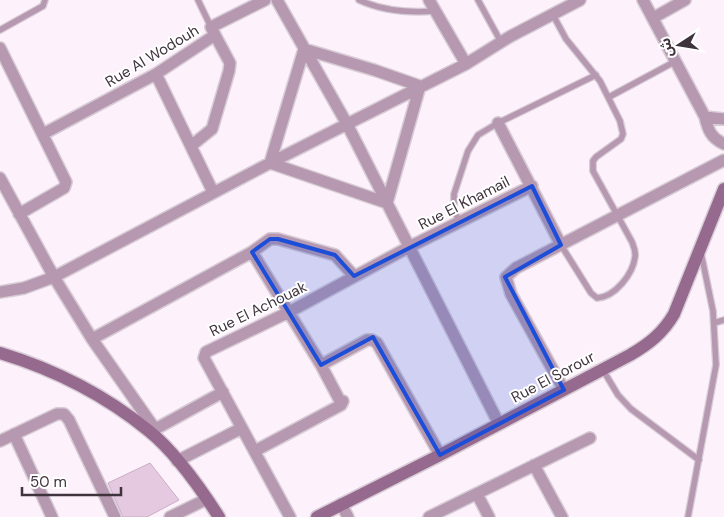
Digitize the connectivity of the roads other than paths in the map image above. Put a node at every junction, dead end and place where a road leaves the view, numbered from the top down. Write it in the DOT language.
graph roads {
  1 [pos="45,0"];
  2 [pos="198,0"];
  3 [pos="265,0"];
  4 [pos="277,0"];
  5 [pos="359,0"];
  6 [pos="478,0"];
  7 [pos="580,0"];
  8 [pos="643,0"];
  9 [pos="685,0"];
  10 [pos="432,5"];
  11 [pos="553,15"];
  12 [pos="653,18"];
  13 [pos="0,30"];
  14 [pos="213,31"];
  15 [pos="501,42"];
  16 [pos="0,48"];
  17 [pos="304,49"];
  18 [pos="676,61"];
  19 [pos="466,64"];
  20 [pos="156,74"];
  21 [pos="596,75"];
  22 [pos="420,86"];
  23 [pos="609,97"];
  24 [pos="705,117"];
  25 [pos="724,119"];
  26 [pos="498,123"];
  27 [pos="347,124"];
  28 [pos="43,134"];
  29 [pos="724,144"];
  30 [pos="191,146"];
  31 [pos="724,160"];
  32 [pos="270,162"];
  33 [pos="0,178"];
  34 [pos="532,186"];
  35 [pos="724,189"];
  36 [pos="213,192"];
  37 [pos="387,204"];
  38 [pos="721,205"];
  39 [pos="19,214"];
  40 [pos="618,215"];
  41 [pos="459,222"];
  42 [pos="562,245"];
  43 [pos="409,247"];
  44 [pos="700,249"];
  45 [pos="252,252"];
  46 [pos="354,276"];
  47 [pos="54,277"];
  48 [pos="0,292"];
  49 [pos="289,312"];
  50 [pos="724,320"];
  51 [pos="714,323"];
  52 [pos="92,339"];
  53 [pos="0,353"];
  54 [pos="321,365"];
  55 [pos="603,369"];
  56 [pos="564,390"];
  57 [pos="223,392"];
  58 [pos="499,424"];
  59 [pos="242,428"];
  60 [pos="152,430"];
  61 [pos="14,434"];
  62 [pos="590,438"];
  63 [pos="0,441"];
  64 [pos="255,452"];
  65 [pos="440,455"];
  66 [pos="699,460"];
  67 [pos="178,461"];
  68 [pos="534,465"];
  69 [pos="477,494"];
  70 [pos="207,498"];
  71 [pos="341,504"];
  72 [pos="52,517"];
  73 [pos="115,517"];
  74 [pos="170,517"];
  75 [pos="219,517"];
  76 [pos="290,517"];
  77 [pos="317,517"];
  78 [pos="348,517"];
  79 [pos="429,517"];
  80 [pos="489,517"];
  81 [pos="562,517"];
  82 [pos="688,517"];
  1 -- 13 [label="lane"];
  2 -- 14 [label="lane"];
  3 -- 14 [label="street, Rue Al Wodouh"];
  4 -- 17 [label="street"];
  5 -- 10 [label="lane"];
  6 -- 15 [label="lane"];
  7 -- 11 [label="street"];
  8 -- 12 [label="street"];
  9 -- 12 [label="street"];
  10 -- 19 [label="street"];
  11 -- 15 [label="street"];
  11 -- 21 [label="lane"];
  12 -- 18 [label="street"];
  14 -- 20 [label="street, Rue Al Wodouh"];
  14 -- 30 [label="street"];
  15 -- 19 [label="street"];
  16 -- 28 [label="street"];
  17 -- 22 [label="street"];
  17 -- 27 [label="street"];
  17 -- 32 [label="street"];
  18 -- 23 [label="lane"];
  18 -- 24 [label="street"];
  19 -- 22 [label="street"];
  20 -- 28 [label="street, Rue Al Wodouh"];
  20 -- 30 [label="street"];
  21 -- 23 [label="lane"];
  21 -- 26 [label="lane"];
  22 -- 27 [label="street"];
  22 -- 37 [label="street"];
  23 -- 40 [label="lane"];
  24 -- 25 [label="street"];
  24 -- 29 [label="street"];
  26 -- 34 [label="street"];
  26 -- 41 [label="lane"];
  27 -- 32 [label="street"];
  27 -- 37 [label="street"];
  28 -- 39 [label="street"];
  30 -- 36 [label="street"];
  31 -- 40 [label="street"];
  32 -- 36 [label="street"];
  32 -- 37 [label="street"];
  33 -- 39 [label="street"];
  34 -- 41 [label="street, Rue El Khamail"];
  34 -- 42 [label="street"];
  35 -- 38 [label="street, Rue El Sorour"];
  36 -- 47 [label="street"];
  37 -- 43 [label="street"];
  38 -- 44 [label="street, Rue El Sorour"];
  39 -- 47 [label="street"];
  40 -- 42 [label="street"];
  40 -- 42 [label="lane"];
  41 -- 43 [label="street, Rue El Khamail"];
  42 -- 56 [label="street"];
  43 -- 46 [label="street, Rue El Achouak"];
  43 -- 58 [label="street"];
  44 -- 51 [label="lane"];
  44 -- 55 [label="street, Rue El Sorour"];
  45 -- 46 [label="street"];
  45 -- 49 [label="street"];
  45 -- 52 [label="street"];
  46 -- 49 [label="street, Rue El Achouak"];
  47 -- 48 [label="street"];
  47 -- 52 [label="street"];
  49 -- 54 [label="street"];
  49 -- 57 [label="street, Rue El Achouak"];
  50 -- 51 [label="lane"];
  51 -- 66 [label="lane"];
  52 -- 60 [label="street"];
  53 -- 60 [label="street"];
  54 -- 64 [label="street"];
  54 -- 65 [label="street"];
  55 -- 56 [label="street, Rue El Sorour"];
  55 -- 66 [label="lane"];
  56 -- 58 [label="street, Rue El Sorour"];
  57 -- 59 [label="street, Rue El Achouak"];
  57 -- 60 [label="street"];
  58 -- 65 [label="street, Rue El Sorour"];
  59 -- 64 [label="street, Rue El Achouak"];
  59 -- 67 [label="street"];
  60 -- 67 [label="street"];
  61 -- 63 [label="street"];
  61 -- 72 [label="street"];
  61 -- 73 [label="street"];
  62 -- 68 [label="street"];
  64 -- 76 [label="street, Rue El Achouak"];
  65 -- 71 [label="street, Rue El Sorour"];
  66 -- 82 [label="lane"];
  67 -- 70 [label="street"];
  68 -- 69 [label="street"];
  68 -- 81 [label="street"];
  69 -- 79 [label="street"];
  69 -- 80 [label="street"];
  70 -- 74 [label="street"];
  70 -- 75 [label="street"];
  71 -- 77 [label="street, Rue El Sorour"];
  71 -- 78 [label="street"];
}
